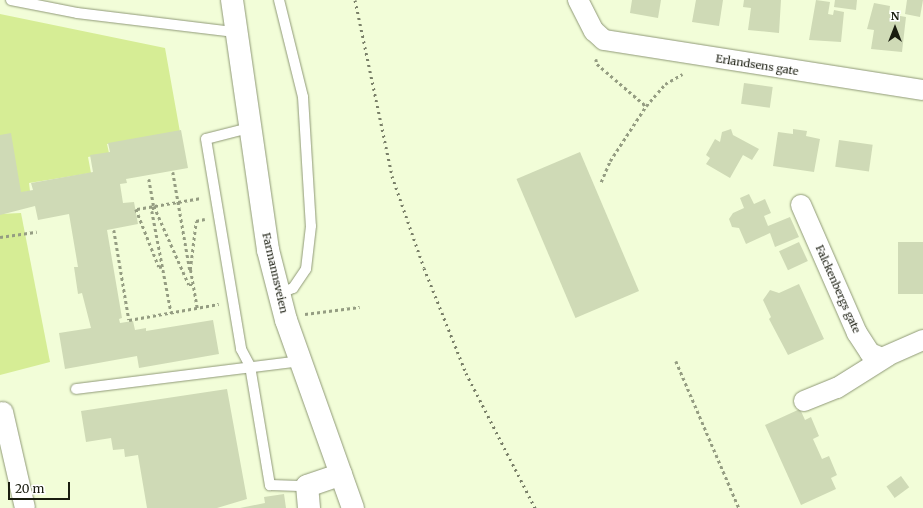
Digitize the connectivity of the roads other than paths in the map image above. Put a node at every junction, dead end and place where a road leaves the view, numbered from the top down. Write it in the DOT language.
graph roads {
  1 [pos="11,0"];
  2 [pos="232,0"];
  3 [pos="278,0"];
  4 [pos="578,0"];
  5 [pos="235,32"];
  6 [pos="923,90"];
  7 [pos="249,128"];
  8 [pos="801,205"];
  9 [pos="279,294"];
  10 [pos="923,340"];
  11 [pos="888,356"];
  12 [pos="300,361"];
  13 [pos="250,366"];
  14 [pos="76,389"];
  15 [pos="804,402"];
  16 [pos="3,412"];
  17 [pos="341,474"];
  18 [pos="307,486"];
  19 [pos="349,507"];
  20 [pos="25,508"];
  21 [pos="309,508"];
  1 -- 5 [label="lane"];
  2 -- 5 [label="main road, Farmannsveien"];
  3 -- 9 [label="lane"];
  4 -- 6 [label="street, Erlandsens gate"];
  5 -- 7 [label="main road, Farmannsveien"];
  7 -- 9 [label="main road, Farmannsveien"];
  7 -- 13 [label="lane"];
  8 -- 11 [label="street, Falckenbergs gate"];
  9 -- 12 [label="main road, Farmannsveien"];
  10 -- 11 [label="street"];
  11 -- 15 [label="street"];
  12 -- 13 [label="lane"];
  12 -- 17 [label="main road, Farmannsveien"];
  13 -- 14 [label="lane"];
  13 -- 18 [label="lane"];
  16 -- 20 [label="street"];
  17 -- 18 [label="main road"];
  17 -- 19 [label="main road, Farmannsveien"];
  18 -- 21 [label="main road"];
}
